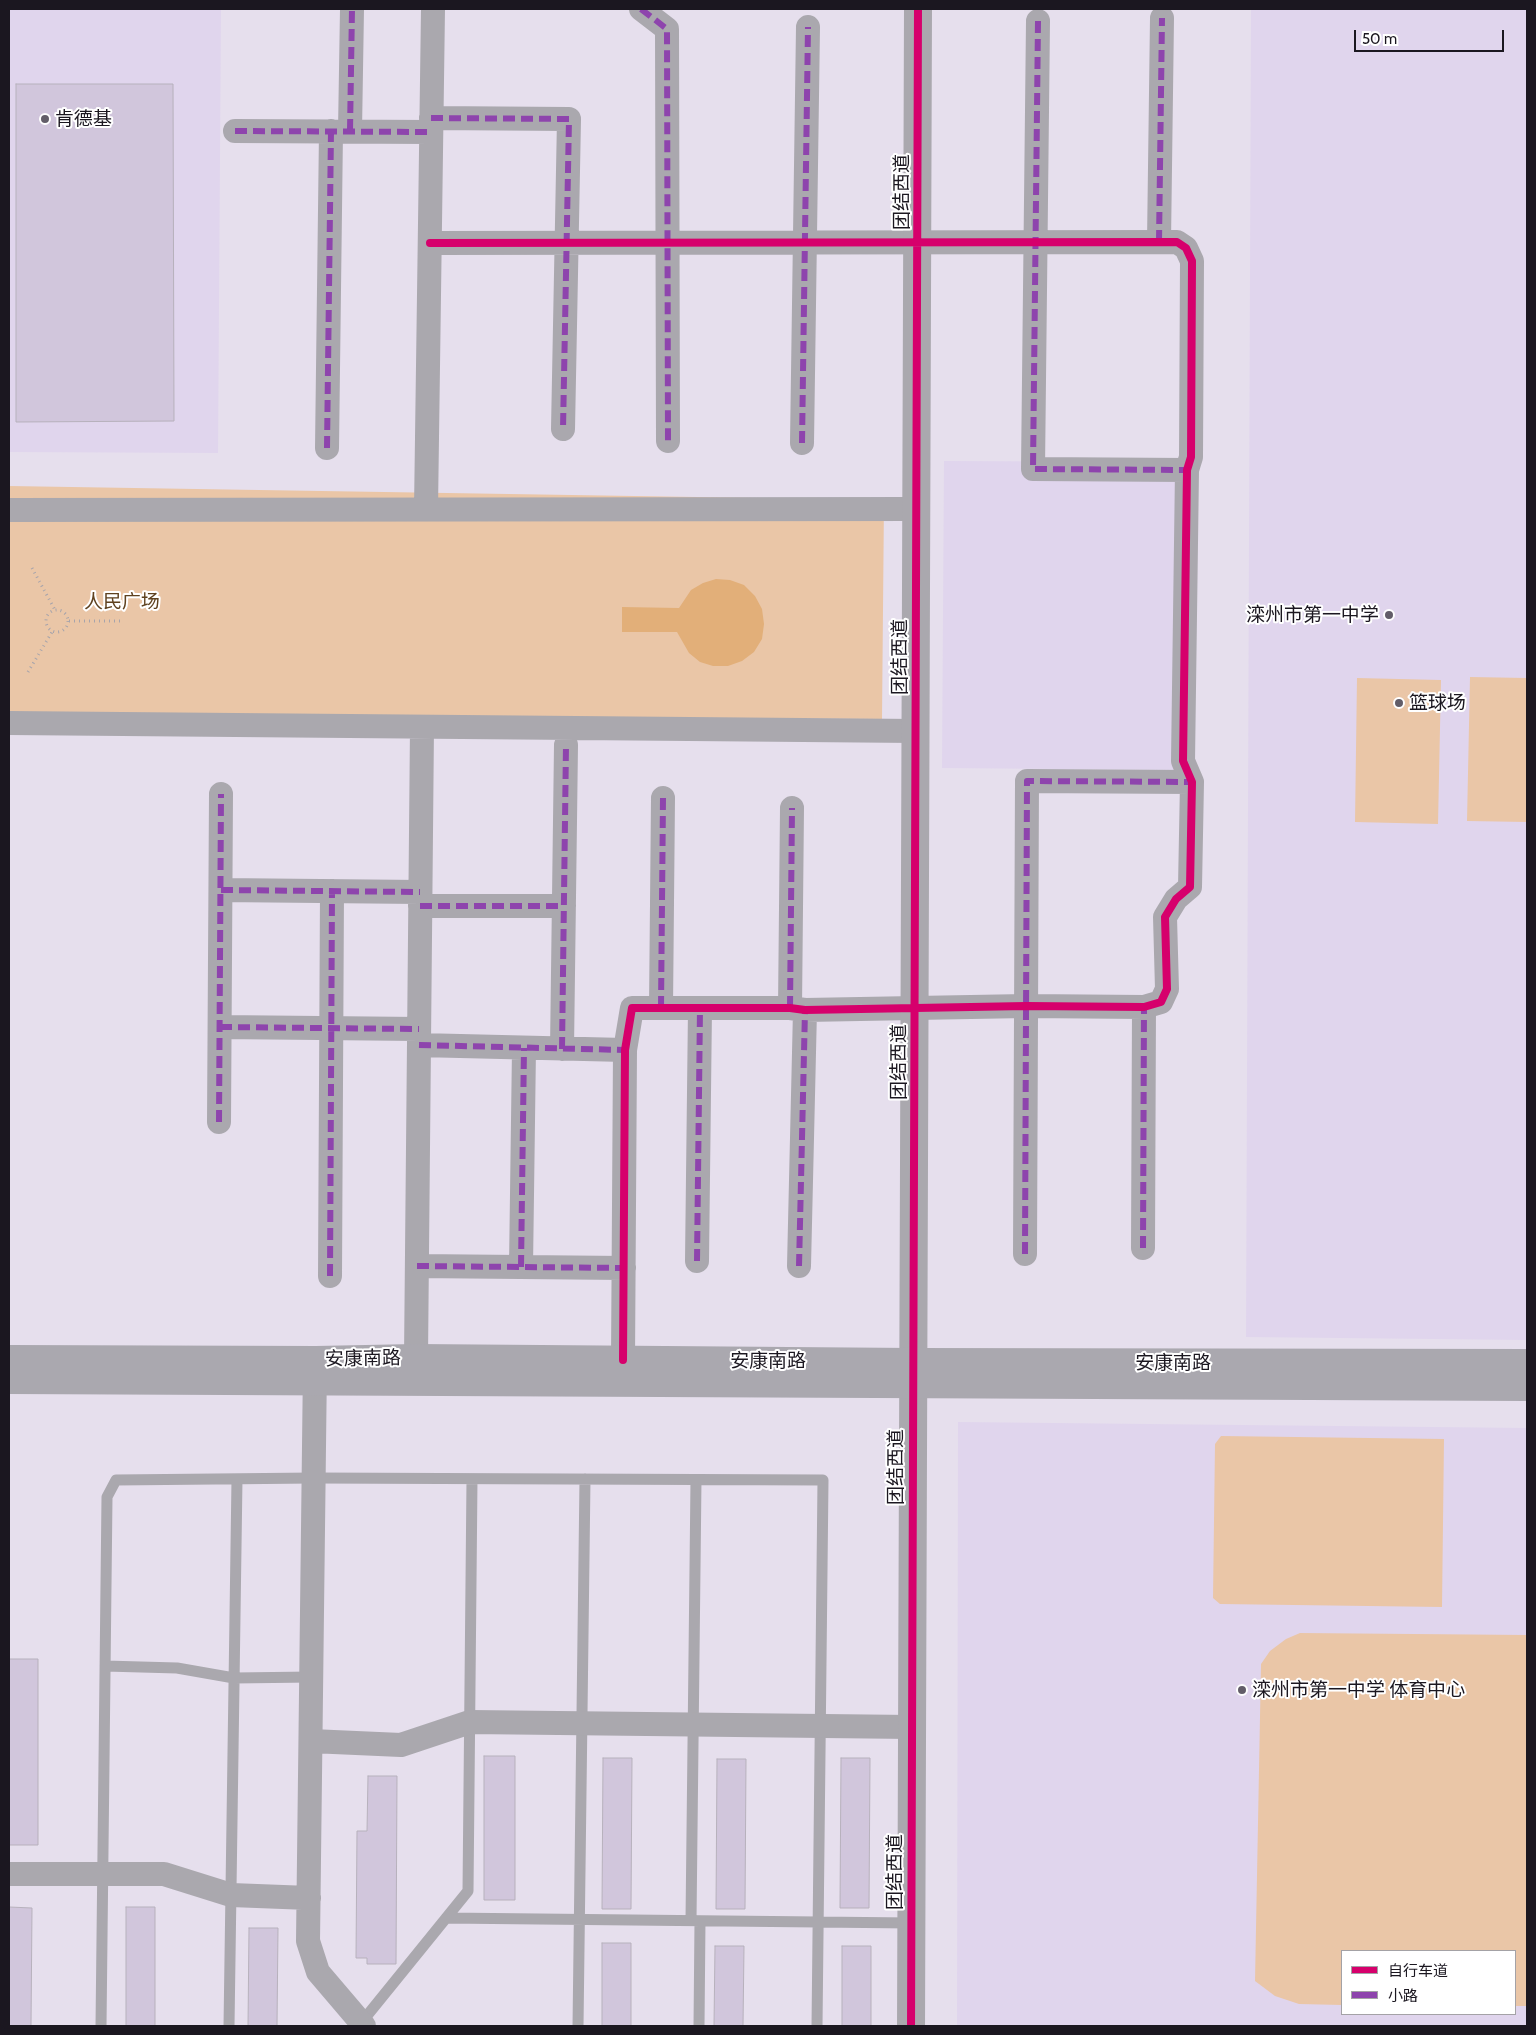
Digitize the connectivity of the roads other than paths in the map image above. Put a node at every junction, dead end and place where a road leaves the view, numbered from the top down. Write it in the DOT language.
graph roads {
  1 [pos="352,9"];
  2 [pos="433,9"];
  3 [pos="641,9"];
  4 [pos="918,9"];
  5 [pos="1162,18"];
  6 [pos="1038,21"];
  7 [pos="808,27"];
  8 [pos="431,125"];
  9 [pos="235,130"];
  10 [pos="340,131"];
  11 [pos="918,242"];
  12 [pos="1036,242"];
  13 [pos="1159,242"];
  14 [pos="430,243"];
  15 [pos="568,243"];
  16 [pos="669,243"];
  17 [pos="804,243"];
  18 [pos="564,429"];
  19 [pos="668,441"];
  20 [pos="802,443"];
  21 [pos="328,448"];
  22 [pos="1187,470"];
  23 [pos="426,509"];
  24 [pos="917,509"];
  25 [pos="9,510"];
  26 [pos="9,723"];
  27 [pos="422,727"];
  28 [pos="916,731"];
  29 [pos="566,745"];
  30 [pos="1192,782"];
  31 [pos="221,794"];
  32 [pos="663,798"];
  33 [pos="792,808"];
  34 [pos="221,890"];
  35 [pos="332,891"];
  36 [pos="420,899"];
  37 [pos="564,906"];
  38 [pos="1026,1006"];
  39 [pos="1144,1007"];
  40 [pos="661,1008"];
  41 [pos="700,1008"];
  42 [pos="798,1009"];
  43 [pos="916,1009"];
  44 [pos="220,1027"];
  45 [pos="331,1028"];
  46 [pos="419,1037"];
  47 [pos="524,1048"];
  48 [pos="562,1049"];
  49 [pos="625,1050"];
  50 [pos="219,1122"];
  51 [pos="1143,1248"];
  52 [pos="1025,1254"];
  53 [pos="696,1261"];
  54 [pos="417,1266"];
  55 [pos="799,1266"];
  56 [pos="521,1267"];
  57 [pos="624,1268"];
  58 [pos="330,1276"];
  59 [pos="416,1358"];
  60 [pos="9,1359"];
  61 [pos="623,1360"];
  62 [pos="1527,1363"];
  63 [pos="315,1371"];
  64 [pos="913,1373"];
  65 [pos="9,1380"];
  66 [pos="1527,1387"];
  67 [pos="314,1478"];
  68 [pos="237,1479"];
  69 [pos="472,1479"];
  70 [pos="585,1479"];
  71 [pos="696,1480"];
  72 [pos="106,1666"];
  73 [pos="312,1677"];
  74 [pos="234,1678"];
  75 [pos="470,1722"];
  76 [pos="582,1723"];
  77 [pos="693,1725"];
  78 [pos="820,1726"];
  79 [pos="912,1727"];
  80 [pos="311,1741"];
  81 [pos="9,1874"];
  82 [pos="103,1874"];
  83 [pos="231,1895"];
  84 [pos="310,1898"];
  85 [pos="446,1918"];
  86 [pos="579,1919"];
  87 [pos="696,1920"];
  88 [pos="818,1922"];
  89 [pos="911,1923"];
  90 [pos="363,2024"];
  91 [pos="101,2026"];
  92 [pos="229,2026"];
  93 [pos="578,2026"];
  94 [pos="699,2026"];
  95 [pos="817,2026"];
  96 [pos="910,2026"];
  1 -- 10 [label="street"];
  2 -- 8 [label="street"];
  3 -- 16 [label="street"];
  4 -- 11 [label="street, 团结西道"];
  5 -- 13 [label="street"];
  6 -- 12 [label="street"];
  7 -- 17 [label="street"];
  8 -- 10 [label="street"];
  8 -- 14 [label="street"];
  8 -- 15 [label="street"];
  9 -- 10 [label="street"];
  10 -- 21 [label="street"];
  11 -- 12 [label="street"];
  11 -- 17 [label="street"];
  11 -- 24 [label="street, 团结西道"];
  12 -- 13 [label="street"];
  12 -- 22 [label="street"];
  13 -- 22 [label="street"];
  14 -- 15 [label="street"];
  14 -- 23 [label="street"];
  15 -- 16 [label="street"];
  15 -- 18 [label="street"];
  16 -- 17 [label="street"];
  16 -- 19 [label="street"];
  17 -- 20 [label="street"];
  22 -- 30 [label="street"];
  23 -- 24 [label="street"];
  23 -- 25 [label="street"];
  24 -- 28 [label="street, 团结西道"];
  26 -- 27 [label="street"];
  27 -- 28 [label="street"];
  27 -- 36 [label="street"];
  28 -- 43 [label="street, 团结西道"];
  29 -- 37 [label="street"];
  30 -- 38 [label="street"];
  30 -- 39 [label="street"];
  31 -- 34 [label="street"];
  32 -- 40 [label="street"];
  33 -- 42 [label="street"];
  34 -- 35 [label="street"];
  34 -- 44 [label="street"];
  35 -- 36 [label="street"];
  35 -- 45 [label="street"];
  36 -- 37 [label="street"];
  36 -- 46 [label="street"];
  37 -- 48 [label="street"];
  38 -- 39 [label="street"];
  38 -- 43 [label="street"];
  38 -- 52 [label="street"];
  39 -- 51 [label="street"];
  40 -- 41 [label="street"];
  40 -- 49 [label="street"];
  41 -- 42 [label="street"];
  41 -- 53 [label="street"];
  42 -- 43 [label="street"];
  42 -- 55 [label="street"];
  43 -- 64 [label="street, 团结西道"];
  44 -- 45 [label="street"];
  44 -- 50 [label="street"];
  45 -- 46 [label="street"];
  45 -- 58 [label="street"];
  46 -- 47 [label="street"];
  46 -- 54 [label="street"];
  47 -- 48 [label="street"];
  47 -- 56 [label="street"];
  48 -- 49 [label="street"];
  49 -- 57 [label="street"];
  54 -- 56 [label="street"];
  54 -- 59 [label="street"];
  56 -- 57 [label="street"];
  57 -- 61 [label="street"];
  59 -- 61 [label="main road, 安康南路"];
  59 -- 63 [label="main road, 安康南路"];
  60 -- 63 [label="main road, 安康南路"];
  61 -- 64 [label="main road, 安康南路"];
  62 -- 64 [label="main road, 安康南路"];
  63 -- 64 [label="main road, 安康南路"];
  63 -- 65 [label="main road, 安康南路"];
  63 -- 67 [label="street"];
  64 -- 66 [label="main road, 安康南路"];
  64 -- 79 [label="street, 团结西道"];
  67 -- 68 [label="lane"];
  67 -- 69 [label="lane"];
  67 -- 73 [label="street"];
  68 -- 72 [label="lane"];
  68 -- 74 [label="lane"];
  69 -- 70 [label="lane"];
  69 -- 75 [label="lane"];
  70 -- 71 [label="lane"];
  70 -- 76 [label="lane"];
  71 -- 77 [label="lane"];
  71 -- 78 [label="lane"];
  72 -- 74 [label="lane"];
  72 -- 82 [label="lane"];
  73 -- 74 [label="lane"];
  73 -- 80 [label="street"];
  74 -- 83 [label="lane"];
  75 -- 76 [label="street"];
  75 -- 80 [label="street"];
  75 -- 85 [label="lane"];
  76 -- 77 [label="street"];
  76 -- 86 [label="lane"];
  77 -- 78 [label="street"];
  77 -- 87 [label="lane"];
  78 -- 79 [label="street"];
  78 -- 88 [label="lane"];
  79 -- 89 [label="street, 团结西道"];
  80 -- 84 [label="street"];
  81 -- 82 [label="street"];
  82 -- 83 [label="street"];
  82 -- 91 [label="lane"];
  83 -- 84 [label="street"];
  83 -- 92 [label="lane"];
  84 -- 90 [label="street"];
  85 -- 86 [label="lane"];
  85 -- 90 [label="lane"];
  86 -- 87 [label="lane"];
  86 -- 93 [label="lane"];
  87 -- 88 [label="lane"];
  87 -- 94 [label="lane"];
  88 -- 89 [label="lane"];
  88 -- 95 [label="lane"];
  89 -- 96 [label="street, 团结西道"];
}
